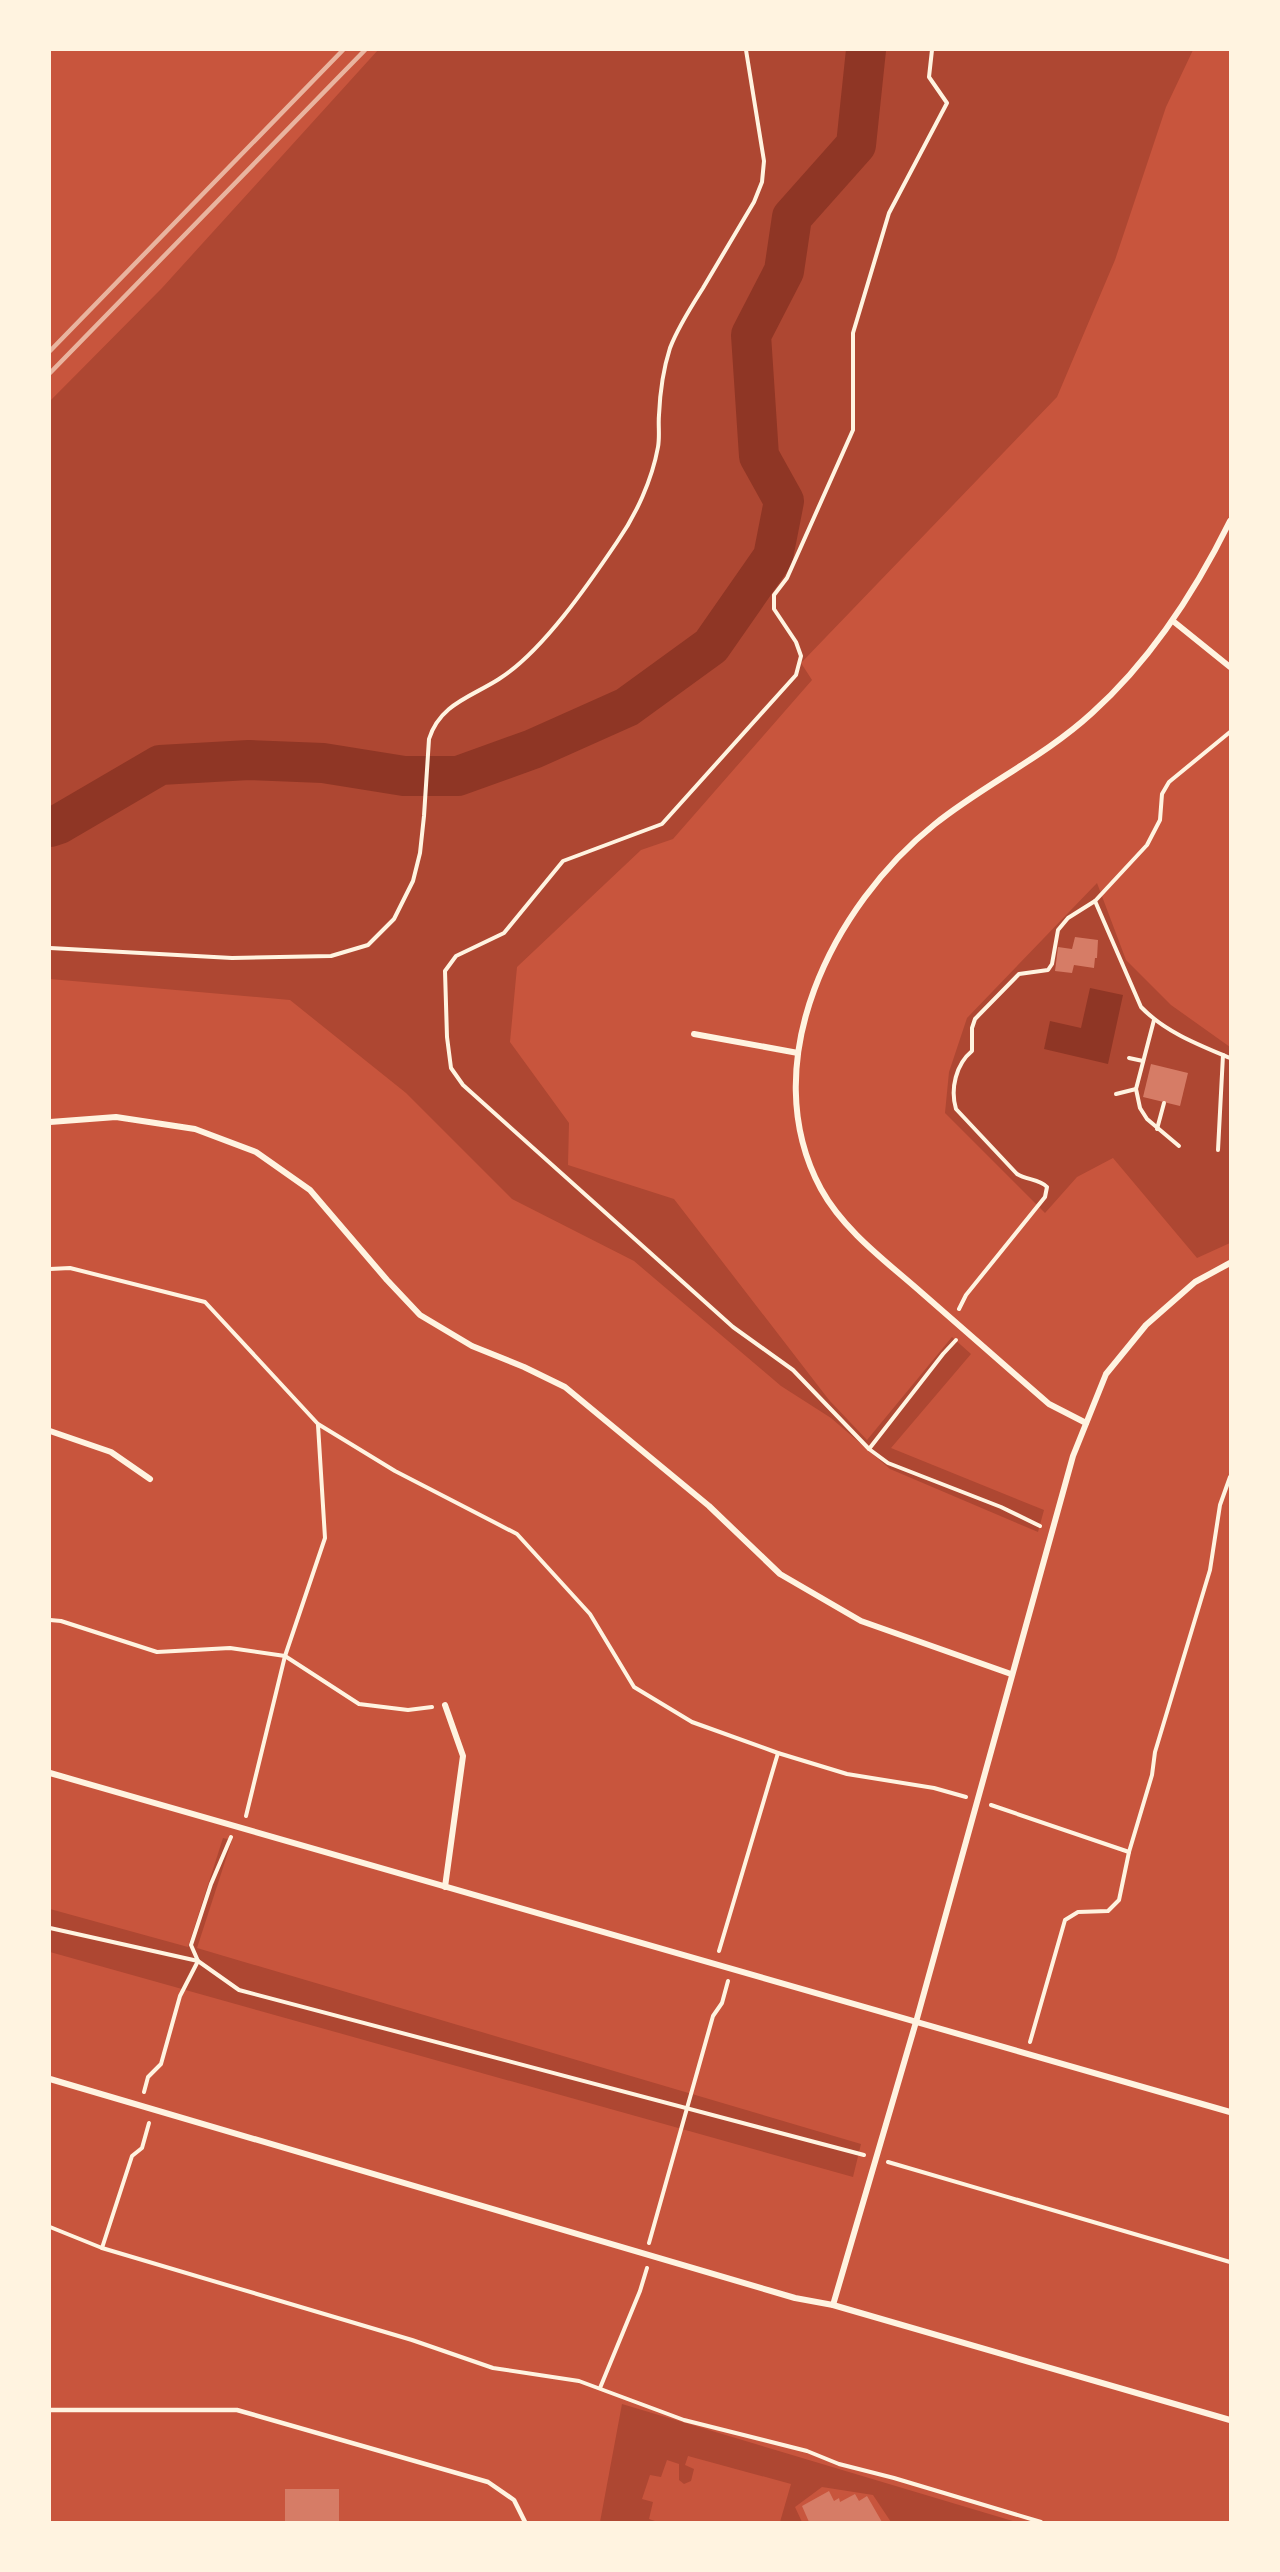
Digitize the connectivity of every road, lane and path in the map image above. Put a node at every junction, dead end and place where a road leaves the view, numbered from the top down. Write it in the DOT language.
graph roads {
  1 [pos="746,50"];
  2 [pos="932,50"];
  3 [pos="1230,520"];
  4 [pos="1173,621"];
  5 [pos="1230,667"];
  6 [pos="1230,732"];
  7 [pos="1095,902"];
  8 [pos="50,948"];
  9 [pos="1154,1020"];
  10 [pos="694,1034"];
  11 [pos="798,1053"];
  12 [pos="1223,1055"];
  13 [pos="1129,1058"];
  14 [pos="1230,1058"];
  15 [pos="1143,1061"];
  16 [pos="1136,1089"];
  17 [pos="1116,1094"];
  18 [pos="1164,1103"];
  19 [pos="50,1122"];
  20 [pos="1157,1130"];
  21 [pos="1179,1146"];
  22 [pos="1218,1150"];
  23 [pos="1230,1263"];
  24 [pos="50,1269"];
  25 [pos="958,1324"];
  26 [pos="1086,1423"];
  27 [pos="318,1424"];
  28 [pos="50,1431"];
  29 [pos="869,1449"];
  30 [pos="1230,1477"];
  31 [pos="150,1479"];
  32 [pos="1051,1531"];
  33 [pos="50,1620"];
  34 [pos="285,1656"];
  35 [pos="1011,1674"];
  36 [pos="445,1705"];
  37 [pos="778,1753"];
  38 [pos="50,1773"];
  39 [pos="976,1801"];
  40 [pos="238,1827"];
  41 [pos="1129,1852"];
  42 [pos="445,1887"];
  43 [pos="50,1928"];
  44 [pos="198,1961"];
  45 [pos="723,1967"];
  46 [pos="916,2022"];
  47 [pos="1027,2054"];
  48 [pos="50,2079"];
  49 [pos="146,2107"];
  50 [pos="687,2108"];
  51 [pos="1230,2110"];
  52 [pos="876,2158"];
  53 [pos="50,2228"];
  54 [pos="102,2248"];
  55 [pos="648,2255"];
  56 [pos="1230,2262"];
  57 [pos="833,2305"];
  58 [pos="600,2388"];
  59 [pos="50,2410"];
  60 [pos="1230,2420"];
  61 [pos="525,2523"];
  62 [pos="1041,2523"];
  1 -- 8 [label="path"];
  2 -- 29 [label="path"];
  3 -- 4 [label="street"];
  4 -- 5 [label="street"];
  4 -- 11 [label="street"];
  6 -- 7 [label="path"];
  7 -- 9 [label="path"];
  7 -- 25 [label="path"];
  9 -- 12 [label="path"];
  9 -- 15 [label="path"];
  10 -- 11 [label="street"];
  11 -- 25 [label="street"];
  12 -- 14 [label="path"];
  12 -- 22 [label="path"];
  13 -- 15 [label="path"];
  15 -- 16 [label="path"];
  16 -- 17 [label="path"];
  16 -- 20 [label="path"];
  18 -- 20 [label="path"];
  19 -- 35 [label="street"];
  20 -- 21 [label="path"];
  23 -- 26 [label="street"];
  24 -- 27 [label="path"];
  25 -- 26 [label="street"];
  25 -- 29 [label="path"];
  26 -- 32 [label="street"];
  27 -- 34 [label="path"];
  27 -- 37 [label="path"];
  28 -- 31 [label="street"];
  29 -- 32 [label="path"];
  30 -- 41 [label="path"];
  32 -- 35 [label="street"];
  33 -- 34 [label="path"];
  34 -- 36 [label="path"];
  34 -- 40 [label="path"];
  35 -- 39 [label="street"];
  36 -- 42 [label="street"];
  37 -- 39 [label="path"];
  37 -- 45 [label="path"];
  38 -- 40 [label="street"];
  39 -- 41 [label="path"];
  39 -- 46 [label="street"];
  40 -- 42 [label="street"];
  40 -- 44 [label="path"];
  41 -- 47 [label="path"];
  42 -- 45 [label="street"];
  43 -- 44 [label="path"];
  44 -- 49 [label="path"];
  44 -- 50 [label="path"];
  45 -- 46 [label="street"];
  45 -- 50 [label="path"];
  46 -- 47 [label="street"];
  46 -- 52 [label="street"];
  47 -- 51 [label="street"];
  48 -- 49 [label="street"];
  49 -- 54 [label="path"];
  49 -- 55 [label="street"];
  50 -- 52 [label="path"];
  50 -- 55 [label="path"];
  52 -- 56 [label="path"];
  52 -- 57 [label="street"];
  53 -- 54 [label="path"];
  54 -- 58 [label="path"];
  55 -- 57 [label="street"];
  55 -- 58 [label="path"];
  57 -- 60 [label="street"];
  58 -- 62 [label="path"];
  59 -- 61 [label="lane"];
}
